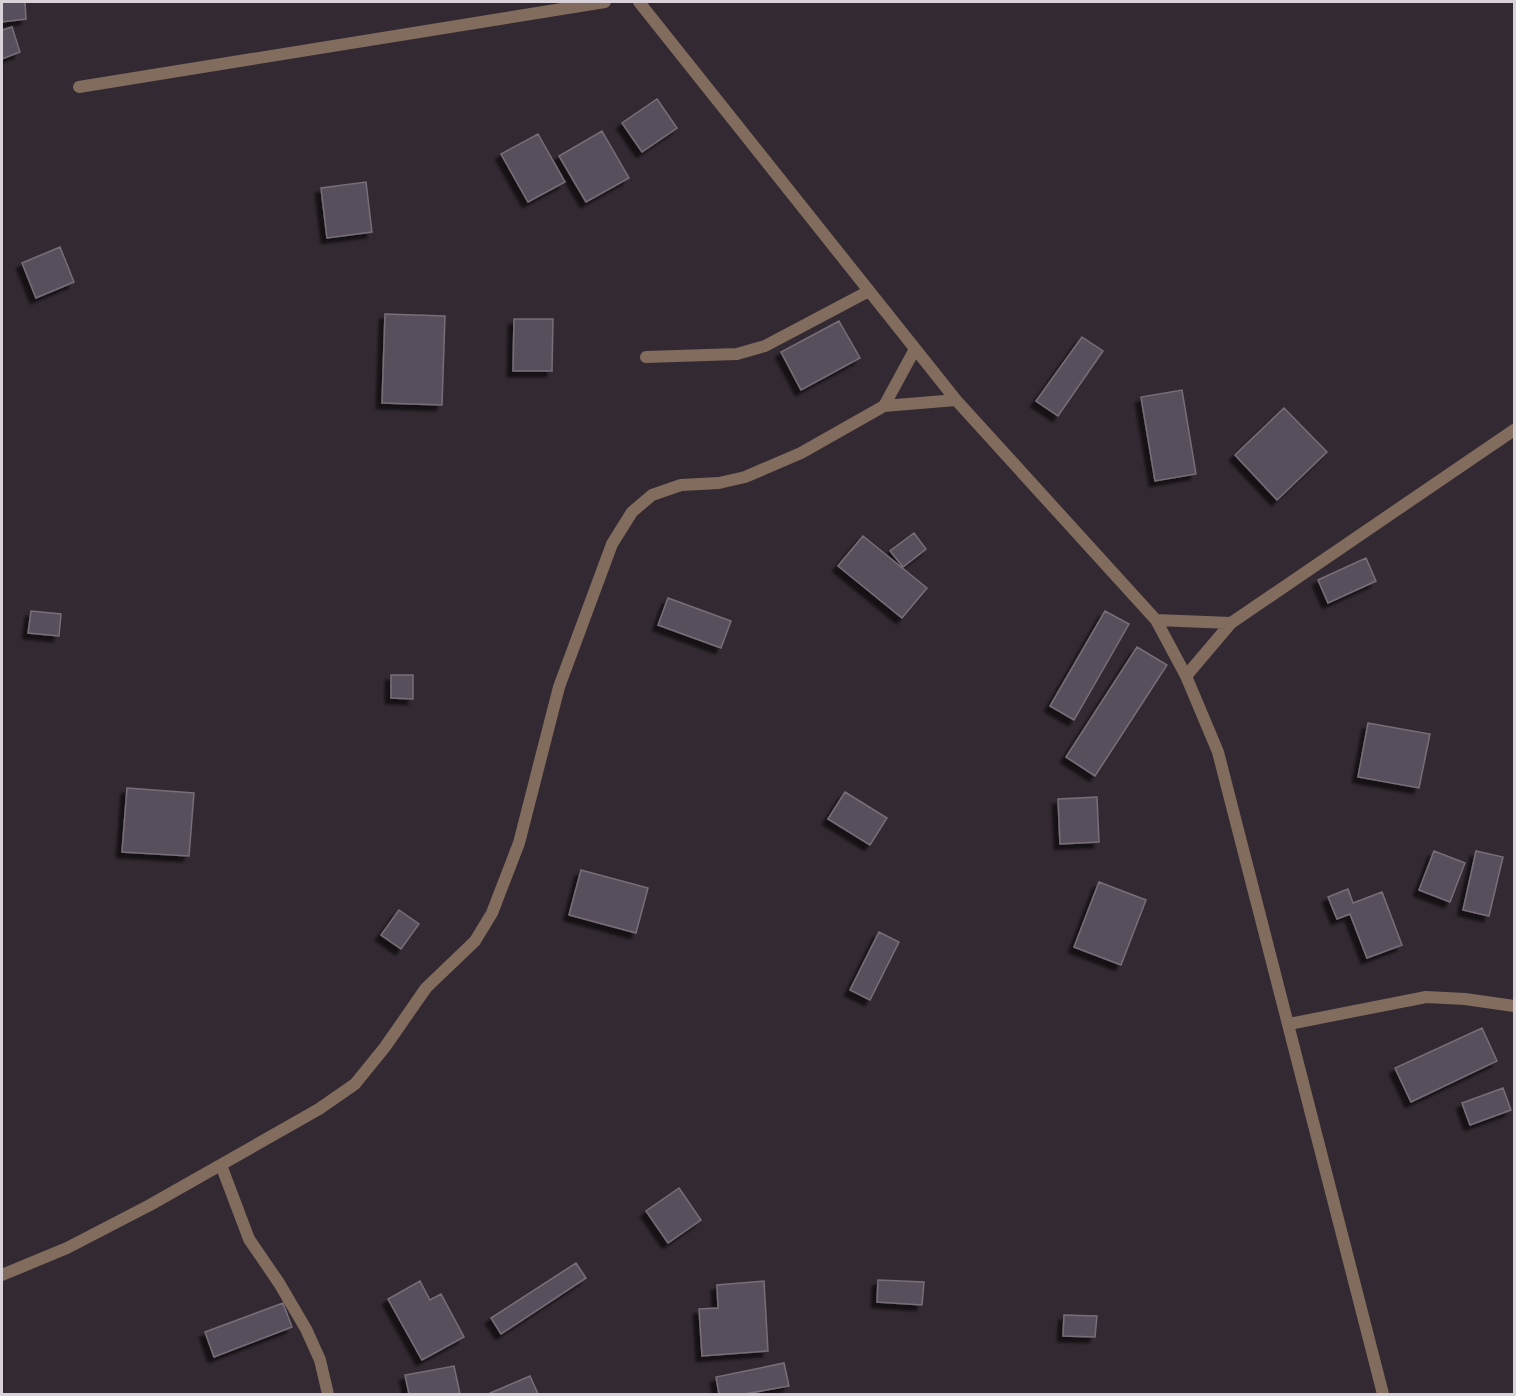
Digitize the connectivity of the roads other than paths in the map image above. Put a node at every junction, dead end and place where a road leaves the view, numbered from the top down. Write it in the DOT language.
graph roads {
  1 [pos="605,2"];
  2 [pos="639,2"];
  3 [pos="79,87"];
  4 [pos="869,291"];
  5 [pos="915,349"];
  6 [pos="646,357"];
  7 [pos="956,400"];
  8 [pos="884,406"];
  9 [pos="1515,430"];
  10 [pos="1156,620"];
  11 [pos="1230,624"];
  12 [pos="1186,676"];
  13 [pos="1515,1006"];
  14 [pos="1289,1024"];
  15 [pos="221,1164"];
  16 [pos="2,1275"];
  17 [pos="328,1395"];
  18 [pos="1383,1395"];
  1 -- 3 [label="street"];
  2 -- 4 [label="street"];
  4 -- 5 [label="street"];
  4 -- 6 [label="street"];
  5 -- 7 [label="street"];
  5 -- 8 [label="street"];
  7 -- 8 [label="street"];
  7 -- 10 [label="street"];
  8 -- 15 [label="street"];
  9 -- 11 [label="street"];
  10 -- 11 [label="street"];
  10 -- 12 [label="street"];
  11 -- 12 [label="street"];
  12 -- 14 [label="street"];
  13 -- 14 [label="street"];
  14 -- 18 [label="street"];
  15 -- 16 [label="street"];
  15 -- 17 [label="street"];
}
